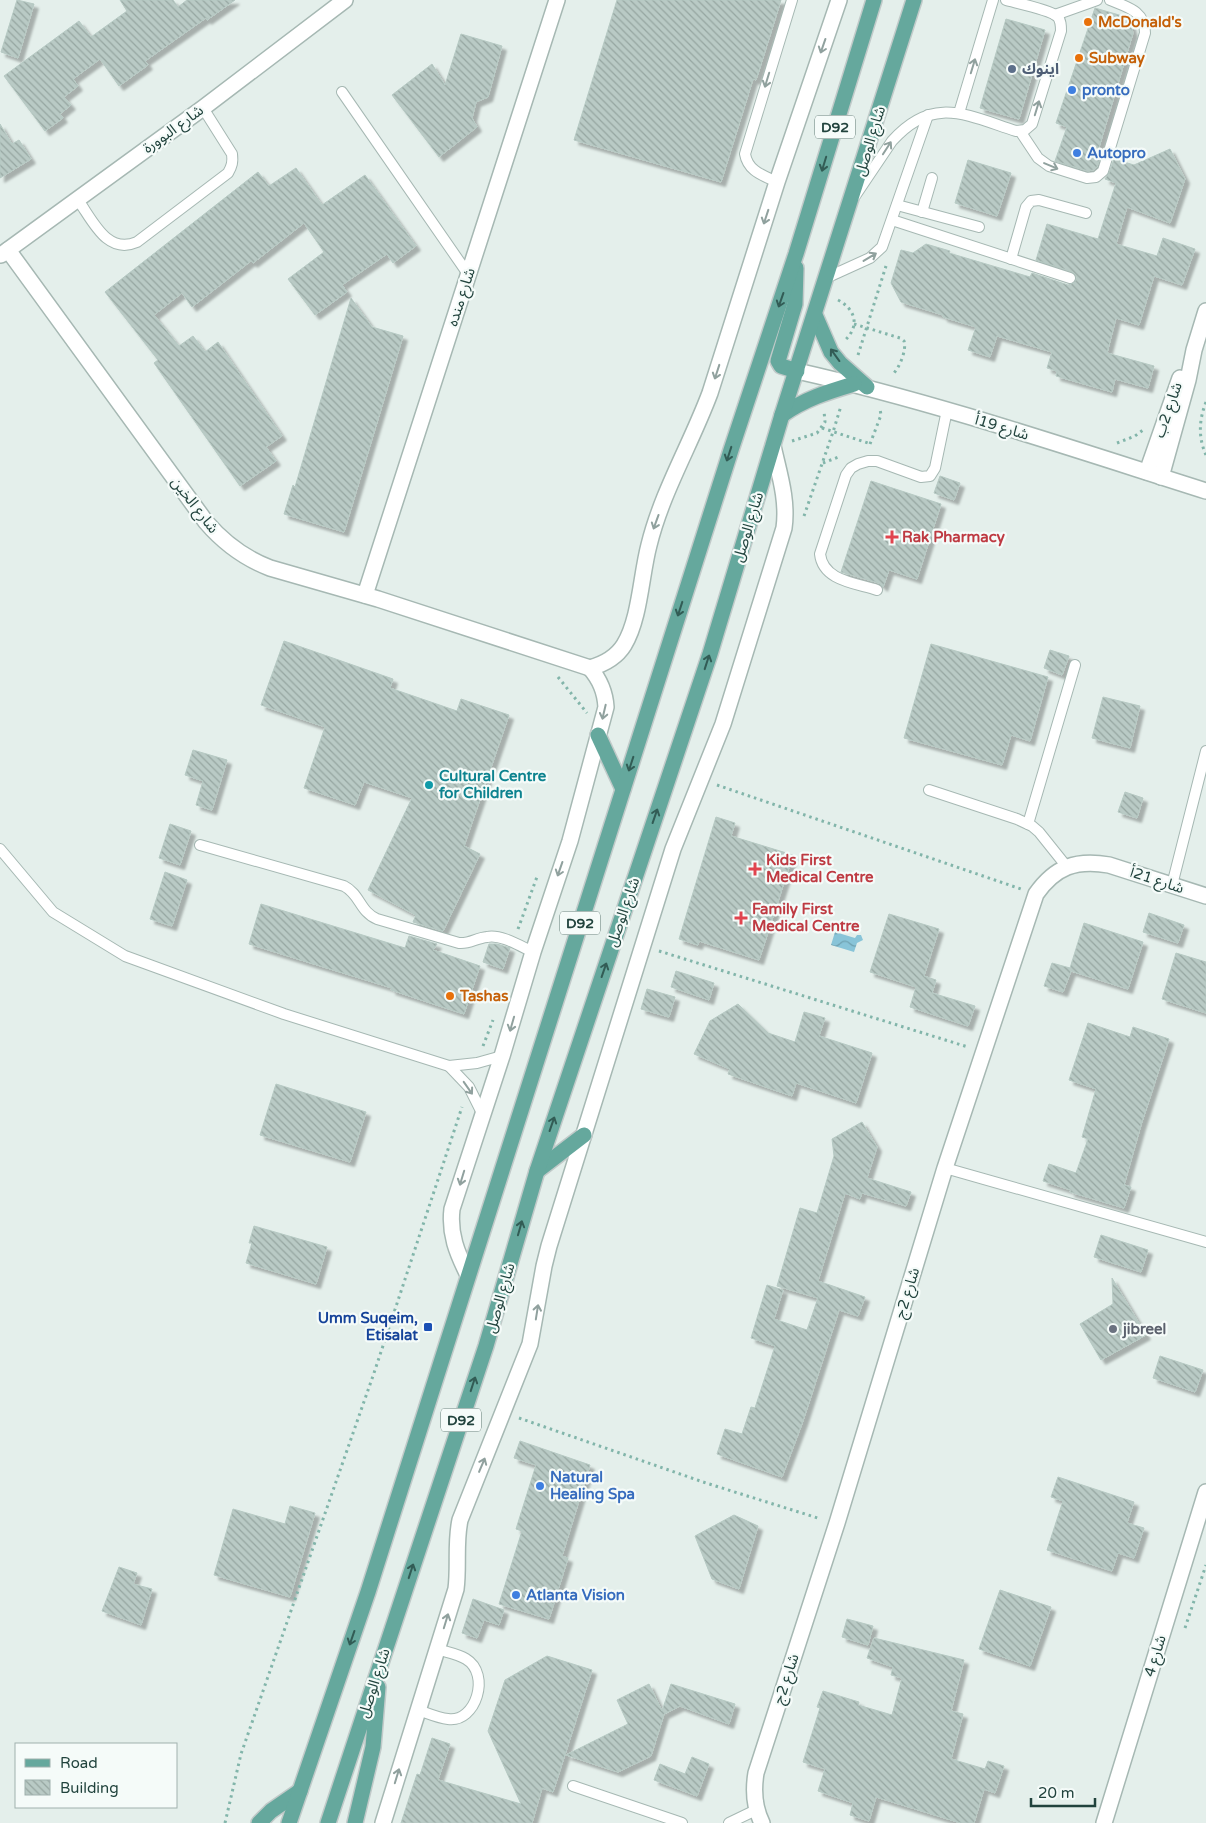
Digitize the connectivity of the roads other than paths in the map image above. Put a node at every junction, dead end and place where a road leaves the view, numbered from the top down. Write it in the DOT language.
graph roads {
  1 [pos="344,0"];
  2 [pos="557,0"];
  3 [pos="792,0"];
  4 [pos="839,0"];
  5 [pos="874,0"];
  6 [pos="914,0"];
  7 [pos="993,0"];
  8 [pos="1006,0"];
  9 [pos="1097,0"];
  10 [pos="1110,0"];
  11 [pos="1055,14"];
  12 [pos="342,92"];
  13 [pos="203,108"];
  14 [pos="959,113"];
  15 [pos="928,115"];
  16 [pos="1020,131"];
  17 [pos="932,178"];
  18 [pos="777,182"];
  19 [pos="78,200"];
  20 [pos="851,204"];
  21 [pos="897,205"];
  22 [pos="922,212"];
  23 [pos="1086,213"];
  24 [pos="892,220"];
  25 [pos="978,227"];
  26 [pos="4,253"];
  27 [pos="796,254"];
  28 [pos="1011,258"];
  29 [pos="468,274"];
  30 [pos="826,278"];
  31 [pos="1070,278"];
  32 [pos="1206,311"];
  33 [pos="815,314"];
  34 [pos="797,372"];
  35 [pos="860,386"];
  36 [pos="947,410"];
  37 [pos="782,415"];
  38 [pos="774,446"];
  39 [pos="1154,475"];
  40 [pos="1206,491"];
  41 [pos="877,590"];
  42 [pos="364,595"];
  43 [pos="1075,665"];
  44 [pos="590,668"];
  45 [pos="598,735"];
  46 [pos="1206,751"];
  47 [pos="623,789"];
  48 [pos="929,790"];
  49 [pos="1028,824"];
  50 [pos="200,845"];
  51 [pos="0,849"];
  52 [pos="1109,865"];
  53 [pos="1067,867"];
  54 [pos="1172,885"];
  55 [pos="1206,896"];
  56 [pos="532,952"];
  57 [pos="502,1056"];
  58 [pos="449,1066"];
  59 [pos="482,1113"];
  60 [pos="584,1135"];
  61 [pos="945,1168"];
  62 [pos="537,1171"];
  63 [pos="1206,1242"];
  64 [pos="468,1275"];
  65 [pos="1206,1492"];
  66 [pos="437,1649"];
  67 [pos="379,1667"];
  68 [pos="418,1710"];
  69 [pos="573,1786"];
  70 [pos="300,1791"];
  71 [pos="759,1816"];
  72 [pos="663,1820"];
  73 [pos="1103,1822"];
  74 [pos="259,1823"];
  75 [pos="289,1823"];
  76 [pos="328,1823"];
  77 [pos="355,1823"];
  78 [pos="384,1823"];
  79 [pos="682,1823"];
  80 [pos="729,1823"];
  1 -- 13 [label="street, شارع البوورة"];
  2 -- 29 [label="street, شارع منده"];
  3 -- 18 [label="lane, one-way"];
  4 -- 18 [label="street, one-way"];
  5 -- 27 [label="main road, D92, one-way"];
  6 -- 20 [label="main road, شارع الوصل / D92"];
  14 -- 7 [label="lane, one-way"];
  8 -- 11 [label="lane"];
  9 -- 11 [label="lane"];
  16 -- 10 [label="lane, one-way"];
  16 -- 11 [label="lane, one-way"];
  12 -- 29 [label="lane"];
  13 -- 19 [label="street, شارع البوورة"];
  13 -- 19 [label="lane"];
  14 -- 15 [label="lane"];
  14 -- 16 [label="lane"];
  20 -- 15 [label="lane, one-way"];
  15 -- 21 [label="lane"];
  17 -- 22 [label="lane"];
  18 -- 44 [label="street, one-way"];
  19 -- 26 [label="street, شارع البوورة"];
  20 -- 30 [label="main road, شارع الوصل / D92"];
  21 -- 22 [label="lane"];
  21 -- 24 [label="lane"];
  22 -- 25 [label="lane"];
  23 -- 28 [label="lane"];
  24 -- 28 [label="lane"];
  30 -- 24 [label="lane, one-way"];
  26 -- 42 [label="street, شارع الخين"];
  27 -- 34 [label="main road"];
  27 -- 47 [label="main road, D92, one-way"];
  28 -- 31 [label="lane"];
  29 -- 42 [label="street, شارع منده"];
  30 -- 33 [label="main road, شارع الوصل / D92"];
  32 -- 39 [label="street, شارع 2ب"];
  33 -- 34 [label="main road, شارع الوصل / D92"];
  35 -- 33 [label="main road, one-way"];
  34 -- 35 [label="street, شارع 19أ"];
  34 -- 37 [label="main road, شارع الوصل / D92"];
  35 -- 36 [label="street, شارع 19أ"];
  35 -- 37 [label="main road"];
  36 -- 39 [label="street, شارع 19أ"];
  36 -- 41 [label="lane"];
  37 -- 38 [label="main road, شارع الوصل / D92"];
  38 -- 60 [label="street"];
  62 -- 38 [label="main road, شارع الوصل / D92, one-way"];
  39 -- 40 [label="street, شارع 19أ"];
  42 -- 44 [label="street, شارع الخين"];
  43 -- 49 [label="lane"];
  44 -- 45 [label="street, one-way"];
  45 -- 47 [label="main road"];
  45 -- 56 [label="street, one-way"];
  46 -- 54 [label="lane"];
  47 -- 64 [label="main road, D92"];
  48 -- 49 [label="lane"];
  49 -- 53 [label="lane"];
  50 -- 56 [label="lane"];
  51 -- 58 [label="lane"];
  52 -- 53 [label="street, شارع 2ج"];
  52 -- 54 [label="street, شارع 21أ"];
  53 -- 61 [label="street, شارع 2ج"];
  54 -- 55 [label="street, شارع 21أ"];
  56 -- 57 [label="street, one-way"];
  57 -- 58 [label="lane"];
  57 -- 59 [label="street"];
  58 -- 59 [label="lane"];
  59 -- 64 [label="street, one-way"];
  60 -- 62 [label="main road"];
  66 -- 60 [label="street, one-way"];
  61 -- 63 [label="lane"];
  61 -- 71 [label="street, شارع 2ج"];
  67 -- 62 [label="main road, شارع الوصل / D92, one-way"];
  64 -- 70 [label="main road, D92, one-way"];
  65 -- 73 [label="street, شارع 4"];
  66 -- 68 [label="street"];
  66 -- 68 [label="lane"];
  67 -- 76 [label="main road, شارع الوصل / D92"];
  67 -- 77 [label="main road"];
  78 -- 68 [label="street, one-way"];
  69 -- 72 [label="lane"];
  70 -- 74 [label="main road"];
  70 -- 75 [label="main road, D92"];
  71 -- 80 [label="lane"];
  72 -- 79 [label="lane"];
}
